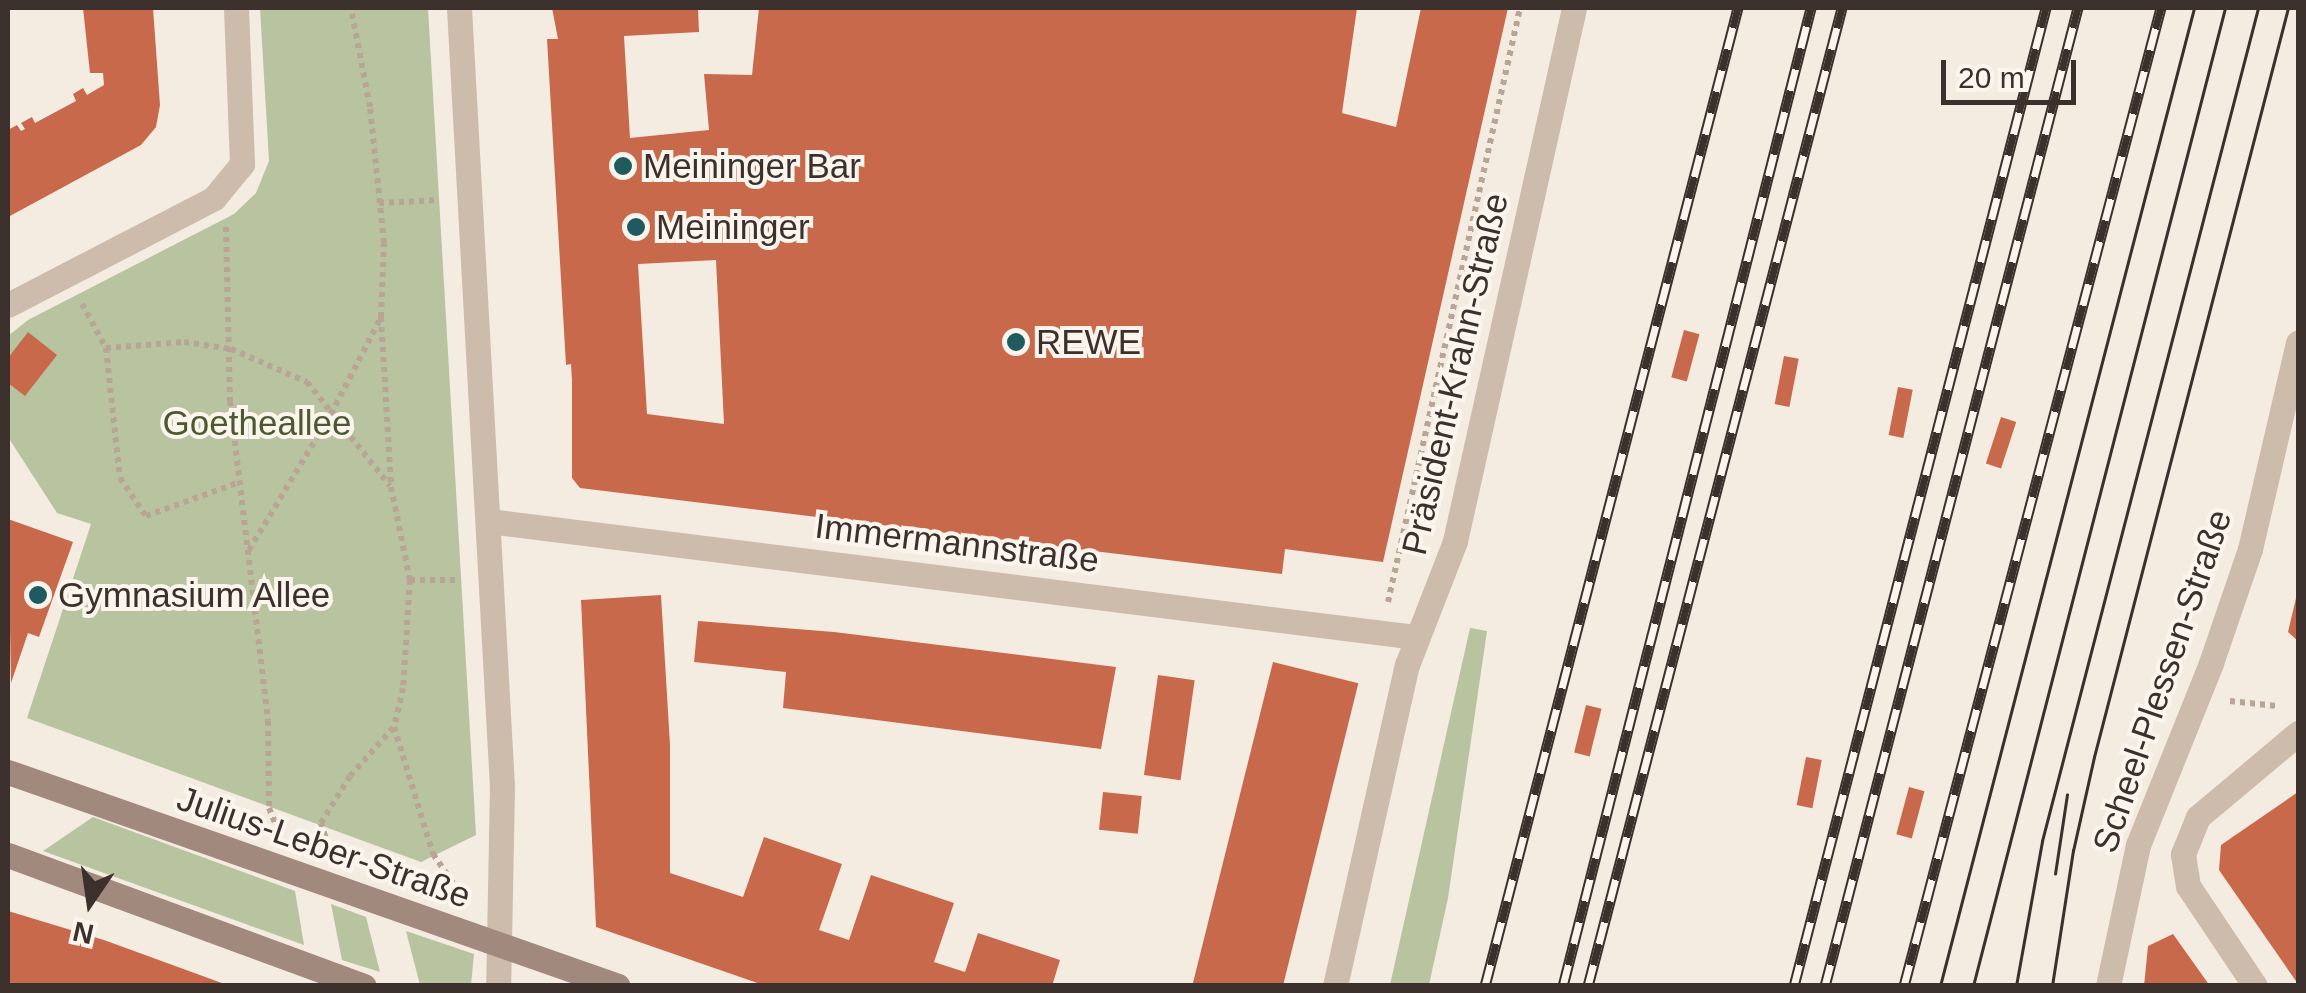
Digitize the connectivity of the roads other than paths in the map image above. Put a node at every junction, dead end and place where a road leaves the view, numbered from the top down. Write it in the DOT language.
graph roads {
  1 [pos="236,8"];
  2 [pos="459,8"];
  3 [pos="1574,8"];
  4 [pos="8,305"];
  5 [pos="2298,342"];
  6 [pos="489,521"];
  7 [pos="1415,638"];
  8 [pos="2298,733"];
  9 [pos="8,772"];
  10 [pos="8,855"];
  11 [pos="496,944"];
  12 [pos="330,979"];
  13 [pos="364,986"];
  14 [pos="498,986"];
  15 [pos="618,986"];
  16 [pos="1335,986"];
  17 [pos="2108,986"];
  18 [pos="2255,986"];
  1 -- 4 [label="street"];
  2 -- 6 [label="street"];
  3 -- 7 [label="street, Präsident-Krahn-Straße"];
  5 -- 17 [label="street, Scheel-Plessen-Straße"];
  6 -- 7 [label="street, Immermannstraße"];
  6 -- 11 [label="street"];
  7 -- 16 [label="street, Präsident-Krahn-Straße"];
  8 -- 18 [label="street"];
  9 -- 11 [label="main road, Julius-Leber-Straße"];
  10 -- 12 [label="main road"];
  11 -- 14 [label="street"];
  11 -- 15 [label="main road, Julius-Leber-Straße"];
  12 -- 13 [label="main road"];
}
